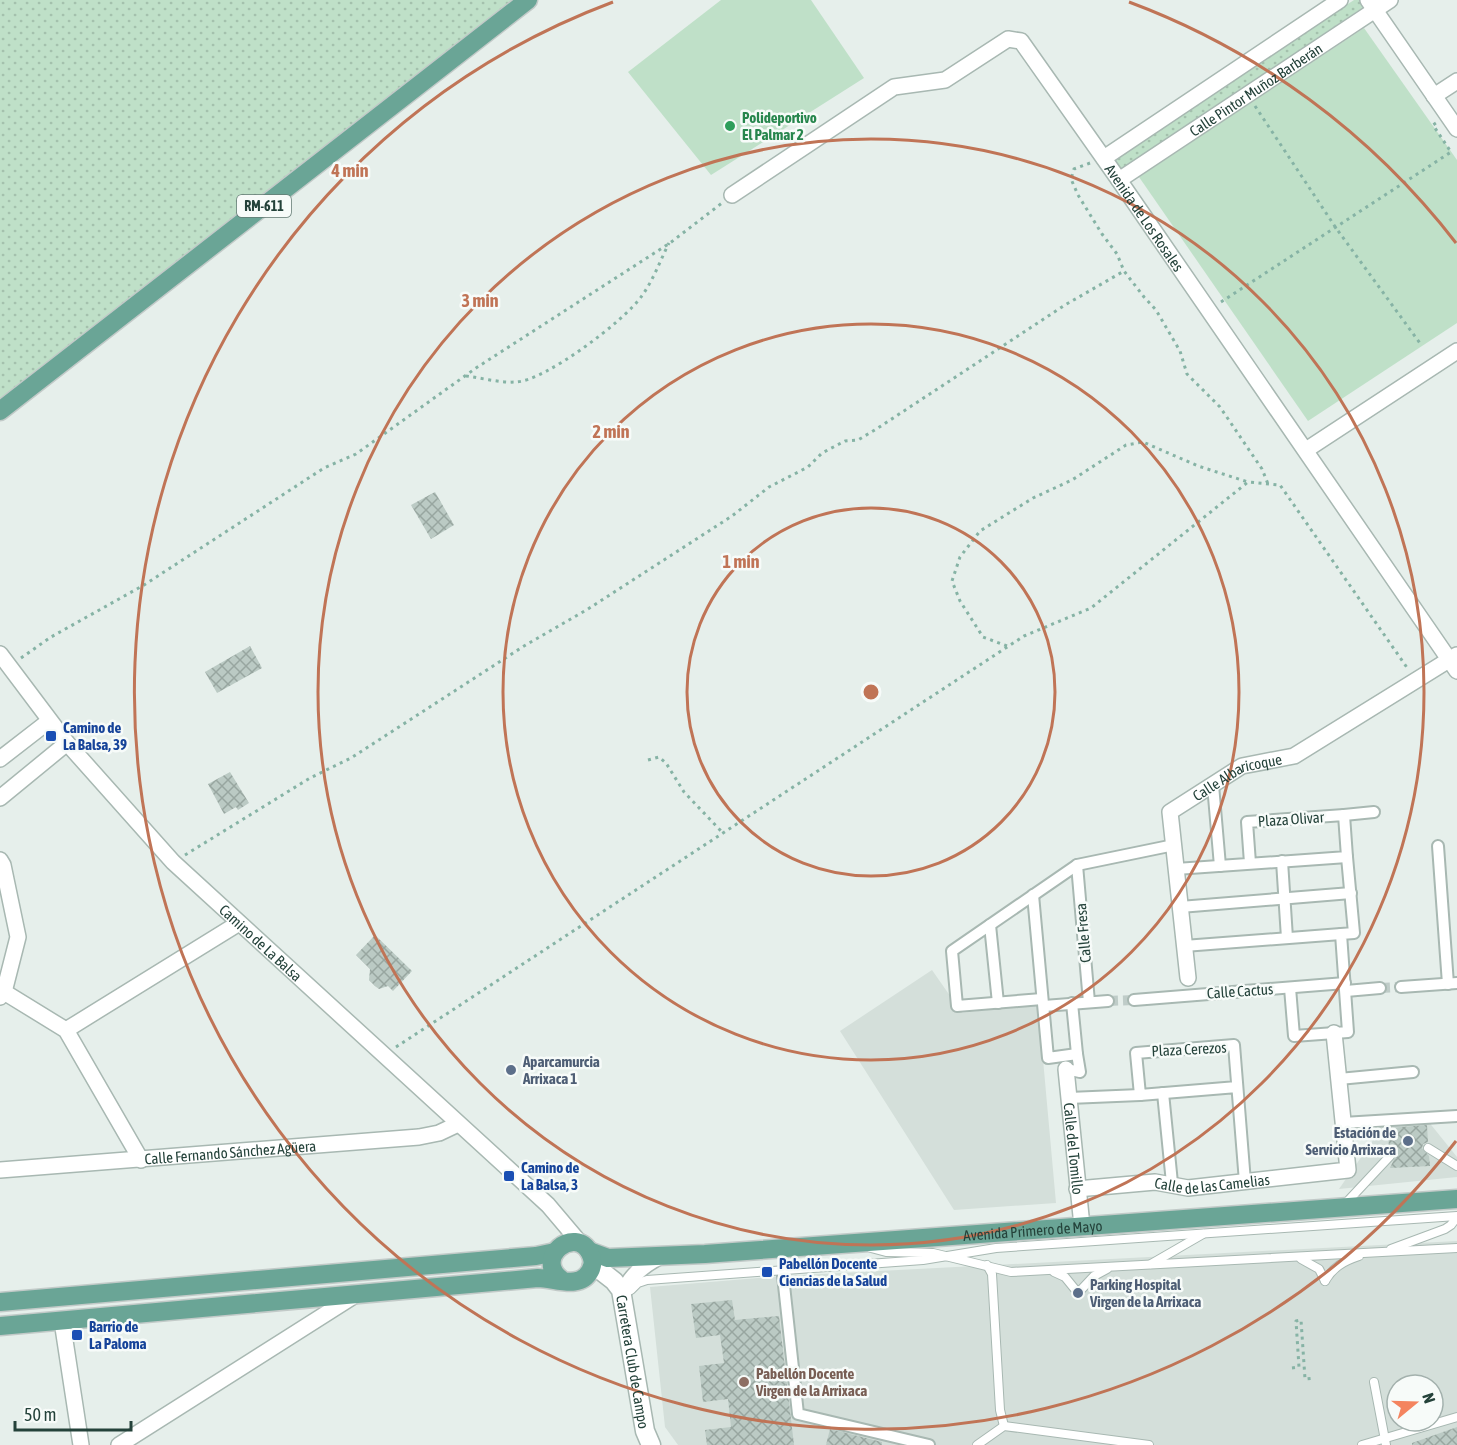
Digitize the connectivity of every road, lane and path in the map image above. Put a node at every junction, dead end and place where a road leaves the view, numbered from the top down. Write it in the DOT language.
graph roads {
  1 [pos="528,0"];
  2 [pos="1340,0"];
  3 [pos="1390,0"];
  4 [pos="1371,5"];
  5 [pos="1457,81"];
  6 [pos="1247,95"];
  7 [pos="1434,96"];
  8 [pos="1447,114"];
  9 [pos="1457,129"];
  10 [pos="1104,158"];
  11 [pos="1119,180"];
  12 [pos="732,195"];
  13 [pos="1336,228"];
  14 [pos="670,243"];
  15 [pos="1124,271"];
  16 [pos="1215,306"];
  17 [pos="1422,346"];
  18 [pos="1457,351"];
  19 [pos="466,376"];
  20 [pos="0,411"];
  21 [pos="1306,450"];
  22 [pos="1248,482"];
  23 [pos="1268,484"];
  24 [pos="1009,646"];
  25 [pos="0,654"];
  26 [pos="1454,662"];
  27 [pos="10,666"];
  28 [pos="1416,681"];
  29 [pos="49,721"];
  30 [pos="67,743"];
  31 [pos="0,759"];
  32 [pos="648,760"];
  33 [pos="1213,785"];
  34 [pos="0,798"];
  35 [pos="1374,812"];
  36 [pos="1344,815"];
  37 [pos="722,832"];
  38 [pos="1174,845"];
  39 [pos="1437,846"];
  40 [pos="1347,857"];
  41 [pos="0,860"];
  42 [pos="1282,861"];
  43 [pos="173,862"];
  44 [pos="1250,863"];
  45 [pos="1077,865"];
  46 [pos="1220,866"];
  47 [pos="1176,869"];
  48 [pos="1351,893"];
  49 [pos="1033,895"];
  50 [pos="1284,898"];
  51 [pos="1180,906"];
  52 [pos="239,924"];
  53 [pos="990,925"];
  54 [pos="1341,934"];
  55 [pos="1287,938"];
  56 [pos="1184,946"];
  57 [pos="1188,978"];
  58 [pos="1452,983"];
  59 [pos="1346,987"];
  60 [pos="1401,987"];
  61 [pos="1290,988"];
  62 [pos="1380,988"];
  63 [pos="2,995"];
  64 [pos="1134,1000"];
  65 [pos="1108,1001"];
  66 [pos="1089,1002"];
  67 [pos="998,1003"];
  68 [pos="1043,1003"];
  69 [pos="1072,1003"];
  70 [pos="66,1030"];
  71 [pos="1341,1032"];
  72 [pos="384,1054"];
  73 [pos="1077,1054"];
  74 [pos="1066,1069"];
  75 [pos="1413,1072"];
  76 [pos="1339,1079"];
  77 [pos="1237,1087"];
  78 [pos="1163,1093"];
  79 [pos="1140,1095"];
  80 [pos="1069,1098"];
  81 [pos="1457,1116"];
  82 [pos="1343,1123"];
  83 [pos="458,1124"];
  84 [pos="1428,1148"];
  85 [pos="1389,1156"];
  86 [pos="141,1160"];
  87 [pos="1457,1166"];
  88 [pos="0,1170"];
  89 [pos="1245,1182"];
  90 [pos="1172,1184"];
  91 [pos="1077,1189"];
  92 [pos="1454,1202"];
  93 [pos="548,1205"];
  94 [pos="1343,1206"];
  95 [pos="1248,1214"];
  96 [pos="1457,1216"];
  97 [pos="1082,1226"];
  98 [pos="1207,1232"];
  99 [pos="1457,1242"];
  100 [pos="850,1243"];
  101 [pos="1457,1248"];
  102 [pos="1442,1249"];
  103 [pos="557,1250"];
  104 [pos="1381,1252"];
  105 [pos="1366,1253"];
  106 [pos="666,1255"];
  107 [pos="954,1256"];
  108 [pos="1297,1257"];
  109 [pos="591,1262"];
  110 [pos="986,1264"];
  111 [pos="1149,1265"];
  112 [pos="1116,1267"];
  113 [pos="1043,1271"];
  114 [pos="1009,1272"];
  115 [pos="783,1276"];
  116 [pos="562,1280"];
  117 [pos="993,1281"];
  118 [pos="360,1293"];
  119 [pos="91,1295"];
  120 [pos="621,1296"];
  121 [pos="31,1299"];
  122 [pos="0,1302"];
  123 [pos="62,1321"];
  124 [pos="0,1326"];
  125 [pos="1292,1368"];
  126 [pos="1315,1378"];
  127 [pos="1374,1382"];
  128 [pos="1457,1417"];
  129 [pos="1004,1426"];
  130 [pos="1384,1441"];
  131 [pos="649,1444"];
  132 [pos="81,1445"];
  133 [pos="119,1445"];
  134 [pos="929,1445"];
  135 [pos="977,1445"];
  136 [pos="1149,1445"];
  137 [pos="1362,1445"];
  1 -- 20 [label="main road, RM-611"];
  2 -- 10 [label="street, Calle Pintor Muñoz Barberán"];
  3 -- 4 [label="street, Calle Pintor Muñoz Barberán"];
  4 -- 6 [label="street, Calle Pintor Muñoz Barberán"];
  4 -- 7 [label="street"];
  5 -- 7 [label="street"];
  6 -- 11 [label="street, Calle Pintor Muñoz Barberán"];
  6 -- 13 [label="path"];
  7 -- 8 [label="street"];
  8 -- 9 [label="street"];
  8 -- 13 [label="path"];
  10 -- 11 [label="street, Avenida de Los Rosales"];
  10 -- 12 [label="street, Avenida de Los Rosales"];
  10 -- 15 [label="path"];
  11 -- 21 [label="street, Avenida de Los Rosales"];
  12 -- 14 [label="path"];
  13 -- 16 [label="path"];
  13 -- 17 [label="path"];
  14 -- 19 [label="path"];
  14 -- 19 [label="path"];
  15 -- 23 [label="path"];
  15 -- 43 [label="path"];
  18 -- 21 [label="street"];
  19 -- 27 [label="path"];
  21 -- 26 [label="street, Avenida de Los Rosales"];
  22 -- 23 [label="path"];
  22 -- 24 [label="path"];
  22 -- 24 [label="path"];
  23 -- 28 [label="path"];
  24 -- 37 [label="path"];
  25 -- 27 [label="street, Camino de La Balsa"];
  26 -- 28 [label="street, Calle Albaricoque"];
  27 -- 29 [label="street, Camino de La Balsa"];
  28 -- 33 [label="street, Calle Albaricoque"];
  29 -- 30 [label="street, Camino de La Balsa"];
  29 -- 31 [label="street"];
  30 -- 34 [label="street"];
  30 -- 43 [label="street, Camino de La Balsa"];
  32 -- 37 [label="path"];
  33 -- 38 [label="street, Calle Albaricoque"];
  33 -- 46 [label="street"];
  35 -- 36 [label="street"];
  36 -- 40 [label="street, Plaza Olivar"];
  36 -- 44 [label="street, Plaza Olivar"];
  37 -- 72 [label="path"];
  38 -- 45 [label="street"];
  38 -- 47 [label="street, Calle Albaricoque"];
  39 -- 58 [label="street"];
  40 -- 42 [label="street"];
  40 -- 48 [label="street, Plaza Olivar"];
  41 -- 63 [label="street"];
  42 -- 44 [label="street"];
  42 -- 50 [label="street"];
  43 -- 52 [label="street, Camino de La Balsa"];
  44 -- 46 [label="street"];
  45 -- 49 [label="street"];
  45 -- 66 [label="street, Calle Fresa"];
  46 -- 47 [label="street"];
  47 -- 51 [label="street, Calle Albaricoque"];
  48 -- 50 [label="street"];
  48 -- 54 [label="street, Plaza Olivar"];
  49 -- 53 [label="street"];
  49 -- 68 [label="street"];
  50 -- 51 [label="street"];
  50 -- 55 [label="street"];
  51 -- 56 [label="street, Calle Albaricoque"];
  52 -- 70 [label="street"];
  52 -- 72 [label="street, Camino de La Balsa"];
  53 -- 67 [label="street"];
  53 -- 67 [label="street"];
  54 -- 55 [label="street"];
  54 -- 59 [label="street"];
  55 -- 56 [label="street"];
  56 -- 57 [label="street, Calle Albaricoque"];
  58 -- 60 [label="street"];
  59 -- 61 [label="street, Calle Cactus"];
  59 -- 62 [label="street, Calle Cactus"];
  59 -- 71 [label="street"];
  61 -- 64 [label="street, Calle Cactus"];
  61 -- 71 [label="street"];
  63 -- 70 [label="street"];
  65 -- 66 [label="street"];
  66 -- 69 [label="street"];
  67 -- 68 [label="street"];
  68 -- 69 [label="street"];
  68 -- 73 [label="street"];
  69 -- 73 [label="street"];
  70 -- 86 [label="street"];
  71 -- 76 [label="street"];
  72 -- 83 [label="street, Camino de La Balsa"];
  73 -- 74 [label="street"];
  74 -- 80 [label="street, Calle del Tomillo"];
  75 -- 76 [label="street"];
  76 -- 82 [label="street"];
  77 -- 78 [label="street"];
  77 -- 79 [label="street, Plaza Cerezos"];
  77 -- 89 [label="street"];
  78 -- 79 [label="street"];
  78 -- 90 [label="street"];
  79 -- 80 [label="street"];
  80 -- 91 [label="street, Calle del Tomillo"];
  81 -- 82 [label="street"];
  82 -- 89 [label="street, Calle de las Camelias"];
  83 -- 86 [label="street, Calle Fernando Sánchez Agüera"];
  83 -- 93 [label="street, Camino de La Balsa"];
  84 -- 87 [label="lane"];
  85 -- 94 [label="lane"];
  86 -- 88 [label="street, Calle Fernando Sánchez Agüera"];
  89 -- 90 [label="street, Calle de las Camelias"];
  90 -- 91 [label="street, Calle de las Camelias"];
  91 -- 97 [label="street, Calle del Tomillo"];
  92 -- 94 [label="main road, Avenida Primero de Mayo"];
  93 -- 103 [label="street"];
  93 -- 109 [label="street, Camino de La Balsa"];
  94 -- 95 [label="main road, Avenida Primero de Mayo"];
  95 -- 97 [label="main road, Avenida Primero de Mayo"];
  95 -- 98 [label="lane"];
  96 -- 98 [label="lane"];
  96 -- 104 [label="lane"];
  97 -- 100 [label="main road, Avenida Primero de Mayo"];
  98 -- 107 [label="lane"];
  98 -- 111 [label="lane"];
  99 -- 102 [label="lane"];
  100 -- 106 [label="main road, Avenida Primero de Mayo"];
  100 -- 107 [label="lane"];
  101 -- 102 [label="lane"];
  102 -- 104 [label="lane"];
  103 -- 109 [label="main road"];
  103 -- 116 [label="main road"];
  103 -- 119 [label="main road"];
  104 -- 105 [label="lane"];
  105 -- 108 [label="lane"];
  105 -- 108 [label="lane"];
  106 -- 109 [label="main road, Avenida Primero de Mayo"];
  106 -- 120 [label="street"];
  107 -- 110 [label="lane"];
  107 -- 120 [label="lane"];
  108 -- 111 [label="lane"];
  109 -- 116 [label="main road"];
  109 -- 120 [label="street, Carretera Club de Campo"];
  110 -- 114 [label="lane"];
  110 -- 117 [label="lane"];
  111 -- 112 [label="lane"];
  112 -- 113 [label="lane"];
  112 -- 113 [label="lane"];
  113 -- 114 [label="lane"];
  114 -- 117 [label="lane"];
  115 -- 134 [label="street"];
  116 -- 118 [label="main road"];
  117 -- 129 [label="lane"];
  118 -- 123 [label="main road"];
  118 -- 133 [label="street"];
  119 -- 121 [label="main road"];
  119 -- 123 [label="main road"];
  120 -- 131 [label="street, Carretera Club de Campo"];
  121 -- 122 [label="main road"];
  121 -- 123 [label="main road"];
  123 -- 124 [label="main road"];
  123 -- 132 [label="street"];
  125 -- 126 [label="path"];
  127 -- 130 [label="lane"];
  128 -- 130 [label="lane"];
  129 -- 135 [label="lane"];
  129 -- 136 [label="lane"];
  130 -- 137 [label="lane"];
}
